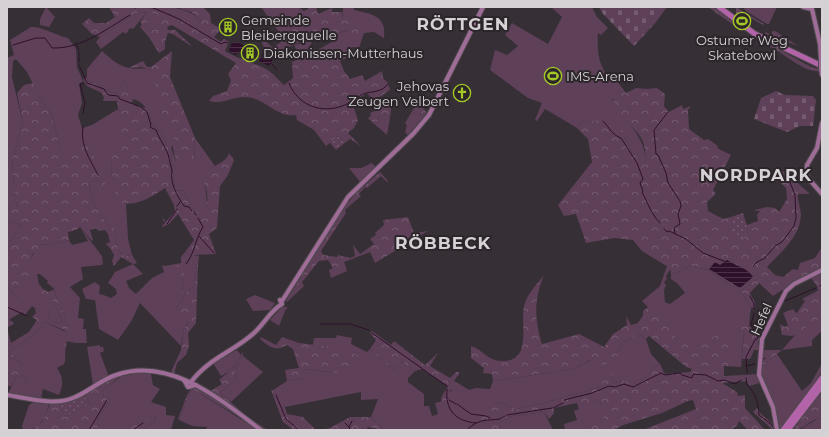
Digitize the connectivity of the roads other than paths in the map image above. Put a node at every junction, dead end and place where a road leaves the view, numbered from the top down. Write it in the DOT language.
graph roads {
  1 [pos="483,7"];
  2 [pos="719,7"];
  3 [pos="803,7"];
  4 [pos="727,11"];
  5 [pos="820,33"];
  6 [pos="822,66"];
  7 [pos="822,75"];
  8 [pos="822,123"];
  9 [pos="822,194"];
  10 [pos="822,270"];
  11 [pos="195,377"];
  12 [pos="822,378"];
  13 [pos="184,379"];
  14 [pos="191,382"];
  15 [pos="196,385"];
  16 [pos="822,386"];
  17 [pos="7,395"];
  18 [pos="807,403"];
  19 [pos="261,430"];
  20 [pos="777,430"];
  21 [pos="783,430"];
  22 [pos="788,430"];
  1 -- 11 [label="main road"];
  2 -- 4 [label="highway"];
  3 -- 5 [label="main road"];
  4 -- 6 [label="highway"];
  5 -- 6 [label="main road, bridge"];
  6 -- 7 [label="main road"];
  8 -- 9 [label="main road"];
  10 -- 20 [label="main road, Hefel"];
  11 -- 14 [label="main road"];
  11 -- 15 [label="main road"];
  12 -- 18 [label="highway"];
  13 -- 14 [label="main road"];
  13 -- 15 [label="main road"];
  13 -- 17 [label="main road"];
  14 -- 15 [label="main road"];
  15 -- 19 [label="main road"];
  16 -- 18 [label="highway"];
  18 -- 21 [label="highway"];
  18 -- 22 [label="highway"];
}
